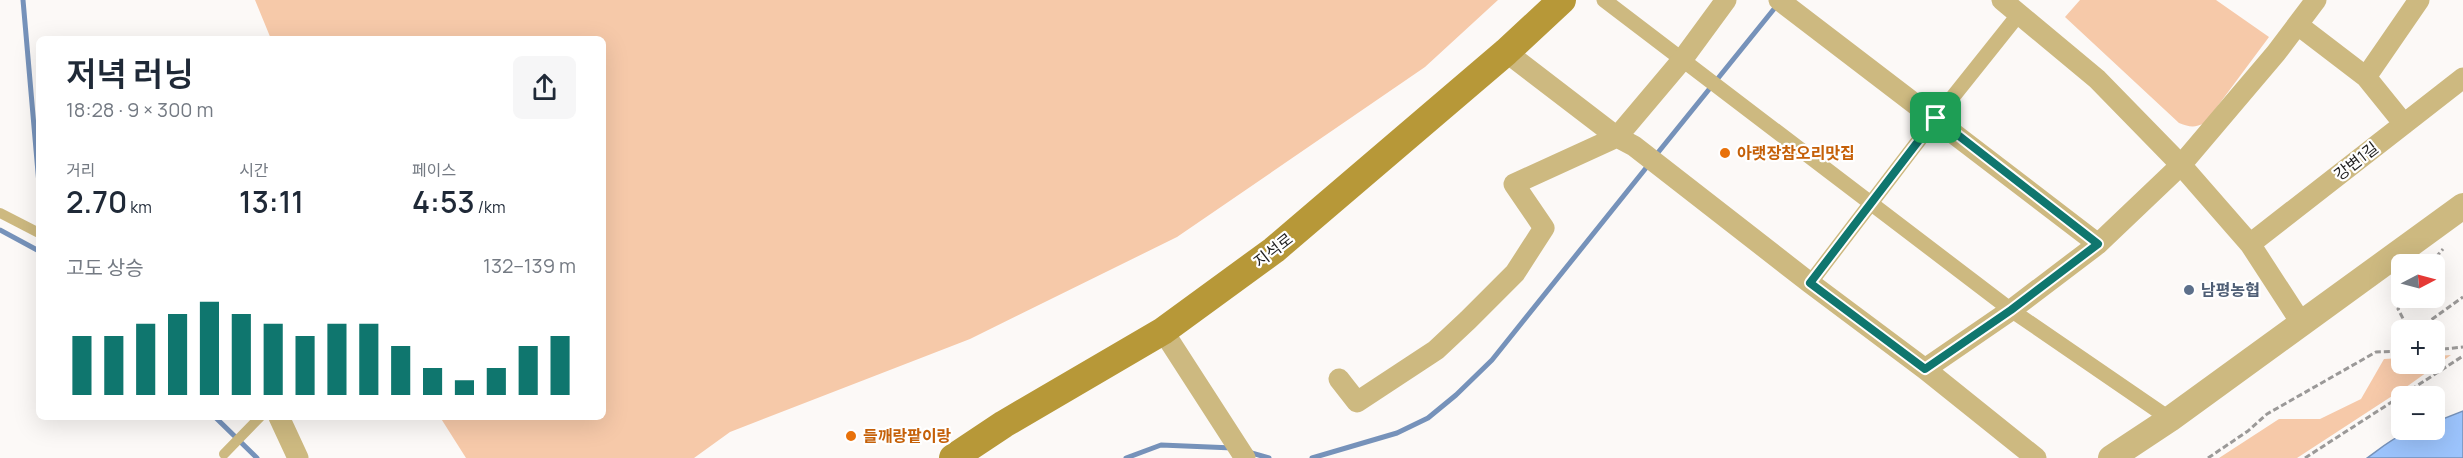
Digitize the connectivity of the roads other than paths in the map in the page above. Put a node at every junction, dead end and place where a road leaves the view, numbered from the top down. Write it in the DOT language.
graph roads {
  1 [pos="1562,0"];
  2 [pos="1604,0"];
  3 [pos="1726,0"];
  4 [pos="1779,0"];
  5 [pos="2002,0"];
  6 [pos="2316,0"];
  7 [pos="2418,0"];
  8 [pos="2019,14"];
  9 [pos="2298,25"];
  10 [pos="1506,52"];
  11 [pos="1688,64"];
  12 [pos="2366,77"];
  13 [pos="2463,78"];
  14 [pos="1936,118"];
  15 [pos="2404,124"];
  16 [pos="1626,142"];
  17 [pos="2181,165"];
  18 [pos="1871,203"];
  19 [pos="2463,206"];
  20 [pos="0,213"];
  21 [pos="36,231"];
  22 [pos="2098,244"];
  23 [pos="2250,244"];
  24 [pos="1810,283"];
  25 [pos="2011,310"];
  26 [pos="2302,324"];
  27 [pos="1163,331"];
  28 [pos="1925,369"];
  29 [pos="1339,379"];
  30 [pos="2170,419"];
  31 [pos="257,420"];
  32 [pos="280,420"];
  33 [pos="225,452"];
  34 [pos="298,458"];
  35 [pos="953,458"];
  36 [pos="1245,458"];
  37 [pos="2036,458"];
  38 [pos="2111,458"];
  1 -- 10 [label="main road, 지석로"];
  2 -- 11 [label="street"];
  3 -- 11 [label="street"];
  4 -- 14 [label="street"];
  5 -- 8 [label="street"];
  6 -- 9 [label="street"];
  7 -- 12 [label="street"];
  8 -- 14 [label="street"];
  8 -- 17 [label="street"];
  9 -- 12 [label="street"];
  9 -- 17 [label="street"];
  10 -- 16 [label="street"];
  10 -- 27 [label="main road, 지석로"];
  11 -- 16 [label="street"];
  11 -- 18 [label="street"];
  12 -- 15 [label="street"];
  13 -- 15 [label="street, 강변1길"];
  14 -- 18 [label="street"];
  14 -- 22 [label="street"];
  15 -- 23 [label="street, 강변1길"];
  16 -- 24 [label="street"];
  16 -- 29 [label="street"];
  17 -- 22 [label="street"];
  17 -- 23 [label="street"];
  18 -- 24 [label="street"];
  18 -- 25 [label="street"];
  19 -- 26 [label="street"];
  20 -- 21 [label="lane"];
  22 -- 25 [label="street"];
  23 -- 26 [label="street"];
  24 -- 28 [label="street"];
  25 -- 28 [label="street"];
  25 -- 30 [label="street"];
  26 -- 30 [label="street"];
  27 -- 35 [label="main road, 지석로"];
  27 -- 36 [label="street"];
  28 -- 37 [label="street"];
  30 -- 38 [label="street"];
  31 -- 33 [label="lane"];
  32 -- 34 [label="street"];
}
